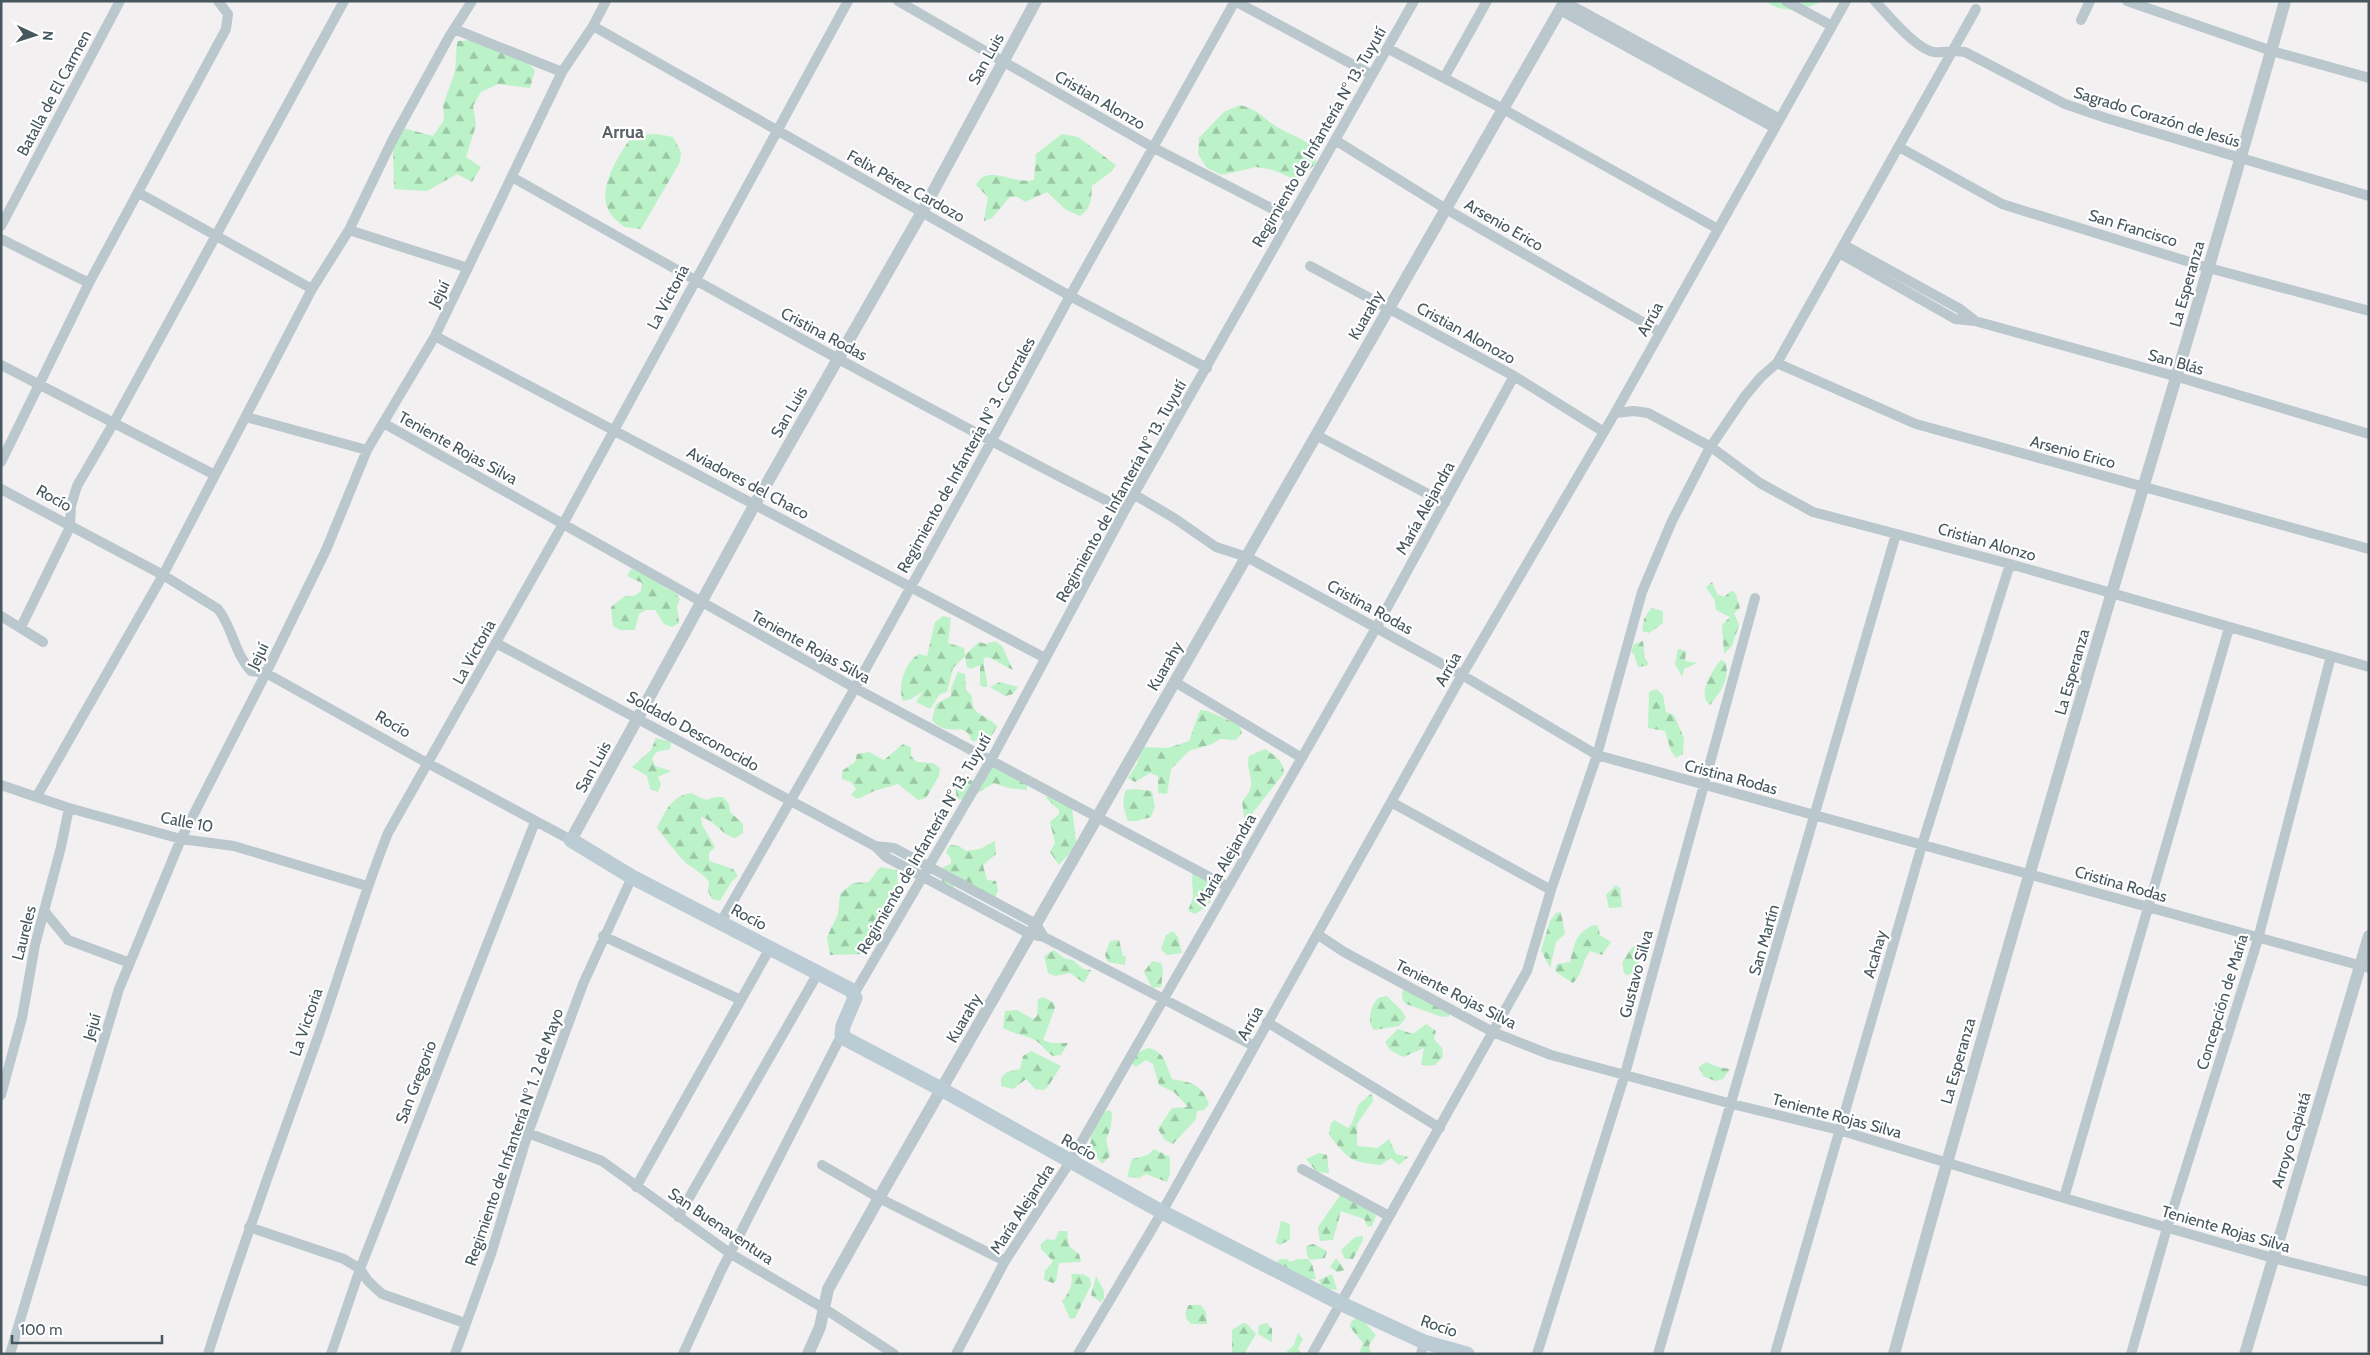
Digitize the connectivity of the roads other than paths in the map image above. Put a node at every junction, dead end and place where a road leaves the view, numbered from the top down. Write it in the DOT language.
graph roads {
  1 [pos="120,1"];
  2 [pos="218,1"];
  3 [pos="344,1"];
  4 [pos="472,1"];
  5 [pos="606,1"];
  6 [pos="848,1"];
  7 [pos="898,1"];
  8 [pos="1036,1"];
  9 [pos="1235,1"];
  10 [pos="1414,1"];
  11 [pos="1487,1"];
  12 [pos="1786,1"];
  13 [pos="1846,1"];
  14 [pos="1875,1"];
  15 [pos="2090,1"];
  16 [pos="2127,1"];
  17 [pos="2285,1"];
  18 [pos="1564,4"];
  19 [pos="1976,9"];
  20 [pos="2081,20"];
  21 [pos="593,26"];
  22 [pos="1832,26"];
  23 [pos="454,29"];
  24 [pos="1387,48"];
  25 [pos="1952,50"];
  26 [pos="2272,52"];
  27 [pos="1003,61"];
  28 [pos="562,72"];
  29 [pos="1372,75"];
  30 [pos="1444,78"];
  31 [pos="2369,78"];
  32 [pos="1503,109"];
  33 [pos="1778,124"];
  34 [pos="778,131"];
  35 [pos="1335,140"];
  36 [pos="1899,147"];
  37 [pos="1154,148"];
  38 [pos="2240,158"];
  39 [pos="512,177"];
  40 [pos="139,193"];
  41 [pos="2369,196"];
  42 [pos="1446,209"];
  43 [pos="922,212"];
  44 [pos="1290,218"];
  45 [pos="1,226"];
  46 [pos="1718,229"];
  47 [pos="349,230"];
  48 [pos="216,236"];
  49 [pos="1,239"];
  50 [pos="1842,249"];
  51 [pos="1310,266"];
  52 [pos="468,268"];
  53 [pos="2209,268"];
  54 [pos="694,280"];
  55 [pos="89,283"];
  56 [pos="312,289"];
  57 [pos="1070,296"];
  58 [pos="1388,307"];
  59 [pos="2369,311"];
  60 [pos="1660,332"];
  61 [pos="436,336"];
  62 [pos="838,358"];
  63 [pos="1777,363"];
  64 [pos="1,365"];
  65 [pos="1207,368"];
  66 [pos="1514,376"];
  67 [pos="2178,377"];
  68 [pos="38,385"];
  69 [pos="1615,414"];
  70 [pos="246,417"];
  71 [pos="113,424"];
  72 [pos="385,424"];
  73 [pos="614,429"];
  74 [pos="1604,432"];
  75 [pos="2369,434"];
  76 [pos="1316,435"];
  77 [pos="991,442"];
  78 [pos="1711,447"];
  79 [pos="367,450"];
  80 [pos="1,462"];
  81 [pos="215,476"];
  82 [pos="2144,487"];
  83 [pos="1,489"];
  84 [pos="1134,495"];
  85 [pos="1445,502"];
  86 [pos="755,504"];
  87 [pos="1126,510"];
  88 [pos="563,524"];
  89 [pos="70,527"];
  90 [pos="1896,534"];
  91 [pos="2369,550"];
  92 [pos="1247,557"];
  93 [pos="2010,564"];
  94 [pos="163,575"];
  95 [pos="910,588"];
  96 [pos="2112,594"];
  97 [pos="1755,598"];
  98 [pos="701,603"];
  99 [pos="1,616"];
  100 [pos="21,627"];
  101 [pos="1376,628"];
  102 [pos="2230,628"];
  103 [pos="43,642"];
  104 [pos="496,643"];
  105 [pos="2331,656"];
  106 [pos="1045,658"];
  107 [pos="2369,667"];
  108 [pos="266,673"];
  109 [pos="1462,675"];
  110 [pos="1175,682"];
  111 [pos="854,688"];
  112 [pos="639,718"];
  113 [pos="1597,755"];
  114 [pos="1302,758"];
  115 [pos="991,760"];
  116 [pos="428,764"];
  117 [pos="1703,784"];
  118 [pos="1,786"];
  119 [pos="37,796"];
  120 [pos="790,801"];
  121 [pos="1392,802"];
  122 [pos="69,808"];
  123 [pos="1815,816"];
  124 [pos="1098,818"];
  125 [pos="535,822"];
  126 [pos="181,839"];
  127 [pos="571,840"];
  128 [pos="1922,845"];
  129 [pos="876,846"];
  130 [pos="929,866"];
  131 [pos="2029,873"];
  132 [pos="632,877"];
  133 [pos="922,878"];
  134 [pos="367,886"];
  135 [pos="1228,887"];
  136 [pos="1551,890"];
  137 [pos="2148,907"];
  138 [pos="45,912"];
  139 [pos="721,922"];
  140 [pos="1033,929"];
  141 [pos="1317,934"];
  142 [pos="603,936"];
  143 [pos="2369,936"];
  144 [pos="2258,939"];
  145 [pos="770,948"];
  146 [pos="130,962"];
  147 [pos="2364,967"];
  148 [pos="818,973"];
  149 [pos="854,994"];
  150 [pos="1163,999"];
  151 [pos="740,1000"];
  152 [pos="1267,1022"];
  153 [pos="1493,1032"];
  154 [pos="842,1034"];
  155 [pos="1254,1046"];
  156 [pos="1625,1074"];
  157 [pos="941,1089"];
  158 [pos="1,1095"];
  159 [pos="1732,1104"];
  160 [pos="1440,1128"];
  161 [pos="1839,1130"];
  162 [pos="528,1133"];
  163 [pos="1070,1162"];
  164 [pos="1946,1163"];
  165 [pos="822,1165"];
  166 [pos="1302,1169"];
  167 [pos="636,1187"];
  168 [pos="879,1198"];
  169 [pos="2064,1198"];
  170 [pos="1162,1212"];
  171 [pos="1389,1216"];
  172 [pos="678,1217"];
  173 [pos="249,1227"];
  174 [pos="2167,1228"];
  175 [pos="731,1254"];
  176 [pos="2273,1258"];
  177 [pos="1005,1261"];
  178 [pos="360,1269"];
  179 [pos="2369,1282"];
  180 [pos="1342,1304"];
  181 [pos="825,1309"];
  182 [pos="464,1323"];
  183 [pos="1422,1348"];
  184 [pos="10,1354"];
  185 [pos="208,1354"];
  186 [pos="331,1354"];
  187 [pos="455,1354"];
  188 [pos="683,1354"];
  189 [pos="808,1354"];
  190 [pos="894,1354"];
  191 [pos="956,1354"];
  192 [pos="1078,1354"];
  193 [pos="1312,1354"];
  194 [pos="1467,1354"];
  195 [pos="1537,1354"];
  196 [pos="1658,1354"];
  197 [pos="1775,1354"];
  198 [pos="1894,1354"];
  199 [pos="2131,1354"];
  200 [pos="2245,1354"];
  1 -- 45 [label="street, Batalla de El Carmen"];
  2 -- 40 [label="street"];
  3 -- 48 [label="street"];
  4 -- 23 [label="street"];
  5 -- 21 [label="street, Jejuí"];
  6 -- 34 [label="street, La Victoria"];
  7 -- 27 [label="street, Cristian Alonzo"];
  8 -- 27 [label="street, San Luis"];
  9 -- 29 [label="street"];
  9 -- 37 [label="street, Regimiento de Infantería N° 3. Ccorrales"];
  10 -- 24 [label="street, Regimiento de Infantería N° 13. Tuyutí"];
  11 -- 30 [label="street"];
  12 -- 22 [label="street"];
  13 -- 22 [label="street, Arrúa"];
  14 -- 25 [label="street, Sagrado Corazón de Jesús"];
  15 -- 20 [label="street"];
  16 -- 26 [label="street"];
  17 -- 26 [label="street, La Esperanza"];
  18 -- 32 [label="street, Kuarahy"];
  18 -- 33 [label="street"];
  19 -- 25 [label="street"];
  21 -- 28 [label="street, Jejuí"];
  21 -- 34 [label="street, Felix Pérez Cardozo"];
  22 -- 33 [label="street, Arrúa"];
  23 -- 28 [label="street"];
  23 -- 47 [label="street"];
  24 -- 29 [label="street, Regimiento de Infantería N° 13. Tuyutí"];
  24 -- 30 [label="street"];
  25 -- 36 [label="street"];
  25 -- 38 [label="street, Sagrado Corazón de Jesús"];
  26 -- 31 [label="street"];
  26 -- 38 [label="street, La Esperanza"];
  27 -- 37 [label="street, Cristian Alonzo"];
  27 -- 43 [label="street, San Luis"];
  28 -- 39 [label="street, Jejuí"];
  29 -- 35 [label="street, Regimiento de Infantería N° 13. Tuyutí"];
  30 -- 32 [label="street"];
  32 -- 42 [label="street, Kuarahy"];
  32 -- 46 [label="street"];
  33 -- 46 [label="street, Arrúa"];
  34 -- 43 [label="street, Felix Pérez Cardozo"];
  34 -- 54 [label="street, La Victoria"];
  35 -- 42 [label="street, Arsenio Erico"];
  35 -- 44 [label="street, Regimiento de Infantería N° 13. Tuyutí"];
  36 -- 50 [label="street"];
  36 -- 53 [label="street, San Francisco"];
  37 -- 44 [label="street, Cristian Alonzo"];
  37 -- 57 [label="street, Regimiento de Infantería N° 3. Ccorrales"];
  38 -- 41 [label="street, Sagrado Corazón de Jesús"];
  38 -- 53 [label="street, La Esperanza"];
  39 -- 52 [label="street, Jejuí"];
  39 -- 54 [label="street, Cristina Rodas"];
  40 -- 48 [label="street"];
  40 -- 55 [label="street"];
  42 -- 58 [label="street, Kuarahy"];
  42 -- 60 [label="street, Arsenio Erico"];
  43 -- 57 [label="street, Felix Pérez Cardozo"];
  43 -- 62 [label="street, San Luis"];
  44 -- 65 [label="street, Regimiento de Infantería N° 13. Tuyutí"];
  46 -- 60 [label="street, Arrúa"];
  47 -- 52 [label="street"];
  47 -- 56 [label="street"];
  48 -- 56 [label="street"];
  48 -- 71 [label="street"];
  49 -- 55 [label="street"];
  50 -- 63 [label="street"];
  50 -- 67 [label="street, San Blás"];
  51 -- 58 [label="street, Cristian Alonozo"];
  52 -- 61 [label="street, Jejuí"];
  53 -- 59 [label="street, San Francisco"];
  53 -- 67 [label="street, La Esperanza"];
  54 -- 62 [label="street, Cristina Rodas"];
  54 -- 73 [label="street, La Victoria"];
  55 -- 68 [label="street"];
  56 -- 70 [label="street"];
  57 -- 65 [label="street, Felix Pérez Cardozo"];
  57 -- 77 [label="street, Regimiento de Infantería N° 3. Ccorrales"];
  58 -- 66 [label="street, Cristian Alonozo"];
  58 -- 76 [label="street, Kuarahy"];
  60 -- 69 [label="street, Arrúa"];
  61 -- 72 [label="street, Jejuí"];
  61 -- 73 [label="street, Aviadores del Chaco"];
  62 -- 77 [label="street, Cristina Rodas"];
  62 -- 86 [label="street, San Luis"];
  63 -- 78 [label="street"];
  63 -- 82 [label="street, Arsenio Erico"];
  64 -- 68 [label="street"];
  65 -- 84 [label="street, Regimiento de Infantería N° 13. Tuyutí"];
  66 -- 74 [label="street, Cristian Alonozo"];
  66 -- 85 [label="street, María Alejandra"];
  67 -- 75 [label="street, San Blás"];
  67 -- 82 [label="street, La Esperanza"];
  68 -- 71 [label="street"];
  68 -- 80 [label="street"];
  69 -- 74 [label="street, Arrúa"];
  69 -- 78 [label="street, Cristian Alonzo"];
  70 -- 79 [label="street"];
  70 -- 81 [label="street"];
  71 -- 81 [label="street"];
  71 -- 89 [label="street"];
  72 -- 79 [label="street, Jejuí"];
  72 -- 88 [label="street, Teniente Rojas Silva"];
  73 -- 86 [label="street, Aviadores del Chaco"];
  73 -- 88 [label="street, La Victoria"];
  74 -- 109 [label="street, Arrúa"];
  76 -- 85 [label="street"];
  76 -- 92 [label="street, Kuarahy"];
  77 -- 87 [label="street, Cristina Rodas"];
  77 -- 95 [label="street, Regimiento de Infantería N° 3. Ccorrales"];
  78 -- 90 [label="street, Cristian Alonzo"];
  78 -- 113 [label="street"];
  79 -- 108 [label="street, Jejuí"];
  81 -- 94 [label="street"];
  82 -- 91 [label="street, Arsenio Erico"];
  82 -- 96 [label="street, La Esperanza"];
  83 -- 89 [label="street, Rocío"];
  84 -- 87 [label="street, Regimiento de Infantería N° 13. Tuyutí"];
  84 -- 92 [label="street, Cristina Rodas"];
  85 -- 101 [label="street, María Alejandra"];
  86 -- 95 [label="street, Aviadores del Chaco"];
  86 -- 98 [label="street, San Luis"];
  87 -- 106 [label="street, Regimiento de Infantería N° 13. Tuyutí"];
  88 -- 98 [label="street, Teniente Rojas Silva"];
  88 -- 104 [label="street, La Victoria"];
  89 -- 94 [label="street, Rocío"];
  89 -- 100 [label="street"];
  90 -- 93 [label="street, Cristian Alonzo"];
  90 -- 123 [label="street, San Martín"];
  92 -- 101 [label="street, Cristina Rodas"];
  92 -- 110 [label="street, Kuarahy"];
  93 -- 96 [label="street, Cristian Alonzo"];
  93 -- 128 [label="street, Acahay"];
  94 -- 108 [label="street, Rocío"];
  94 -- 119 [label="street"];
  95 -- 106 [label="street, Aviadores del Chaco"];
  95 -- 111 [label="street, Regimiento de Infantería N° 3. Ccorrales"];
  96 -- 102 [label="street, Cristian Alonzo"];
  96 -- 131 [label="street, La Esperanza"];
  97 -- 117 [label="street, Gustavo Silva"];
  98 -- 111 [label="street, Teniente Rojas Silva"];
  98 -- 112 [label="street, San Luis"];
  99 -- 100 [label="street"];
  100 -- 103 [label="street"];
  101 -- 109 [label="street, Cristina Rodas"];
  101 -- 114 [label="street, María Alejandra"];
  102 -- 105 [label="street, Cristian Alonzo"];
  102 -- 137 [label="street"];
  104 -- 112 [label="street, Soldado Desconocido"];
  104 -- 116 [label="street, La Victoria"];
  105 -- 107 [label="street, Cristian Alonzo"];
  105 -- 144 [label="street, Concepción de María"];
  106 -- 115 [label="street, Regimiento de Infantería N° 13. Tuyutí"];
  108 -- 116 [label="street, Rocío"];
  108 -- 126 [label="street, Jejuí"];
  109 -- 113 [label="street, Cristina Rodas"];
  109 -- 121 [label="street, Arrúa"];
  110 -- 114 [label="street"];
  110 -- 124 [label="street, Kuarahy"];
  111 -- 115 [label="street, Teniente Rojas Silva"];
  111 -- 120 [label="street, Regimiento de Infantería N° 3. Ccorrales"];
  112 -- 120 [label="street, Soldado Desconocido"];
  112 -- 127 [label="street, San Luis"];
  113 -- 117 [label="street, Cristina Rodas"];
  113 -- 136 [label="street"];
  114 -- 135 [label="street, María Alejandra"];
  115 -- 124 [label="street, Teniente Rojas Silva"];
  115 -- 130 [label="street, Regimiento de Infantería N° 13. Tuyutí"];
  116 -- 125 [label="street, Rocío"];
  116 -- 134 [label="street, La Victoria"];
  117 -- 123 [label="street, Cristina Rodas"];
  117 -- 156 [label="street, Gustavo Silva"];
  118 -- 119 [label="street, Calle 10"];
  119 -- 122 [label="street, Calle 10"];
  120 -- 129 [label="street, Soldado Desconocido"];
  120 -- 139 [label="street, Regimiento de Infantería N° 3. Ccorrales"];
  121 -- 136 [label="street"];
  121 -- 141 [label="street, Arrúa"];
  122 -- 126 [label="street, Calle 10"];
  122 -- 138 [label="street, Laureles"];
  123 -- 128 [label="street, Cristina Rodas"];
  123 -- 159 [label="street, San Martín"];
  124 -- 135 [label="street, Teniente Rojas Silva"];
  124 -- 140 [label="street, Kuarahy"];
  125 -- 127 [label="street, Rocío"];
  125 -- 178 [label="street, San Gregorio"];
  126 -- 134 [label="street, Calle 10"];
  126 -- 146 [label="street, Jejuí"];
  127 -- 132 [label="main road, Rocío"];
  128 -- 131 [label="street, Cristina Rodas"];
  128 -- 161 [label="street, Acahay"];
  129 -- 130 [label="street, Soldado Desconocido"];
  129 -- 133 [label="street, Soldado Desconocido"];
  130 -- 133 [label="street, Regimiento de Infantería N° 13. Tuyutí"];
  130 -- 140 [label="street, Soldado Desconocido"];
  131 -- 137 [label="street, Cristina Rodas"];
  131 -- 164 [label="street, La Esperanza"];
  132 -- 139 [label="main road, Rocío"];
  132 -- 142 [label="street, Regimiento de Infantería N° 1. 2 de Mayo"];
  133 -- 140 [label="street, Soldado Desconocido"];
  133 -- 149 [label="street, Regimiento de Infantería N° 13. Tuyutí"];
  134 -- 173 [label="street, La Victoria"];
  135 -- 150 [label="street, María Alejandra"];
  136 -- 153 [label="street"];
  137 -- 144 [label="street, Cristina Rodas"];
  137 -- 169 [label="street"];
  138 -- 146 [label="street"];
  138 -- 158 [label="street, Laureles"];
  139 -- 145 [label="main road, Rocío"];
  140 -- 150 [label="street, Soldado Desconocido"];
  140 -- 157 [label="street, Kuarahy"];
  141 -- 152 [label="street, Arrúa"];
  141 -- 153 [label="street, Teniente Rojas Silva"];
  142 -- 151 [label="street"];
  142 -- 162 [label="street, Regimiento de Infantería N° 1. 2 de Mayo"];
  143 -- 147 [label="street, Arroyo Capiatá"];
  144 -- 147 [label="street, Cristina Rodas"];
  144 -- 174 [label="street, Concepción de María"];
  145 -- 148 [label="main road, Rocío"];
  145 -- 151 [label="street"];
  146 -- 184 [label="street, Jejuí"];
  147 -- 176 [label="street, Arroyo Capiatá"];
  148 -- 149 [label="main road, Rocío"];
  148 -- 172 [label="street"];
  149 -- 154 [label="main road"];
  150 -- 155 [label="street, Soldado Desconocido"];
  150 -- 163 [label="street, María Alejandra"];
  151 -- 167 [label="street"];
  152 -- 155 [label="street, Arrúa"];
  152 -- 160 [label="street"];
  153 -- 156 [label="street, Teniente Rojas Silva"];
  153 -- 160 [label="street"];
  154 -- 157 [label="main road, Rocío"];
  154 -- 175 [label="street"];
  155 -- 170 [label="street, Arrúa"];
  156 -- 159 [label="street, Teniente Rojas Silva"];
  156 -- 195 [label="street, Gustavo Silva"];
  157 -- 163 [label="main road, Rocío"];
  157 -- 168 [label="street, Kuarahy"];
  159 -- 161 [label="street, Teniente Rojas Silva"];
  159 -- 196 [label="street, San Martín"];
  160 -- 171 [label="street"];
  161 -- 164 [label="street, Teniente Rojas Silva"];
  161 -- 197 [label="street, Acahay"];
  162 -- 167 [label="street, San Buenaventura"];
  162 -- 182 [label="street, Regimiento de Infantería N° 1. 2 de Mayo"];
  163 -- 170 [label="main road, Rocío"];
  163 -- 177 [label="street, María Alejandra"];
  164 -- 169 [label="street, Teniente Rojas Silva"];
  164 -- 198 [label="street, La Esperanza"];
  165 -- 168 [label="street"];
  166 -- 171 [label="street"];
  167 -- 172 [label="street, San Buenaventura"];
  168 -- 177 [label="street"];
  168 -- 181 [label="street, Kuarahy"];
  169 -- 174 [label="street, Teniente Rojas Silva"];
  170 -- 180 [label="main road, Rocío"];
  170 -- 192 [label="street, Arrúa"];
  171 -- 180 [label="street"];
  172 -- 175 [label="street, San Buenaventura"];
  173 -- 178 [label="street"];
  173 -- 185 [label="street, La Victoria"];
  174 -- 176 [label="street, Teniente Rojas Silva"];
  174 -- 199 [label="street, Concepción de María"];
  175 -- 181 [label="street, San Buenaventura"];
  175 -- 188 [label="street"];
  176 -- 179 [label="street, Teniente Rojas Silva"];
  176 -- 200 [label="street, Arroyo Capiatá"];
  177 -- 191 [label="street, María Alejandra"];
  178 -- 182 [label="street"];
  178 -- 186 [label="street, San Gregorio"];
  180 -- 183 [label="main road, Rocío"];
  180 -- 193 [label="street"];
  181 -- 189 [label="street, Kuarahy"];
  181 -- 190 [label="street, San Buenaventura"];
  182 -- 187 [label="street, Regimiento de Infantería N° 1. 2 de Mayo"];
  183 -- 194 [label="main road, Rocío"];
}
